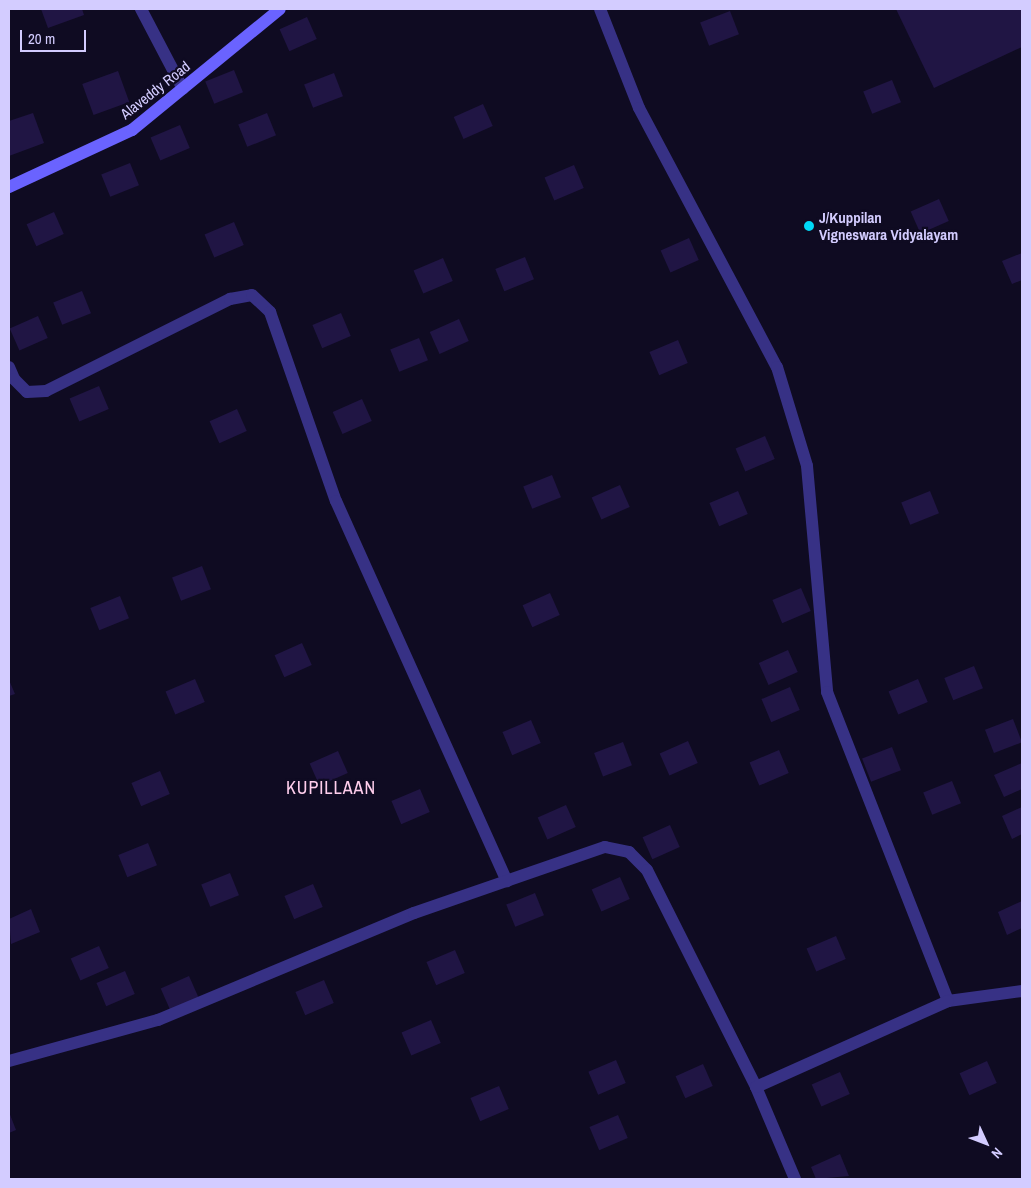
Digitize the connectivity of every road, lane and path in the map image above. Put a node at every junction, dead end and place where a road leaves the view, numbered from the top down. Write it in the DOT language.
graph roads {
  1 [pos="141,9"];
  2 [pos="280,9"];
  3 [pos="600,9"];
  4 [pos="183,89"];
  5 [pos="9,187"];
  6 [pos="9,367"];
  7 [pos="507,881"];
  8 [pos="1022,991"];
  9 [pos="948,1001"];
  10 [pos="9,1060"];
  11 [pos="756,1087"];
  12 [pos="795,1179"];
  1 -- 4 [label="street"];
  2 -- 4 [label="street, Alaveddy Road"];
  3 -- 9 [label="street"];
  4 -- 5 [label="street, Alaveddy Road"];
  6 -- 7 [label="street"];
  7 -- 10 [label="street"];
  7 -- 11 [label="street"];
  8 -- 9 [label="street"];
  9 -- 11 [label="street"];
  11 -- 12 [label="street"];
}
